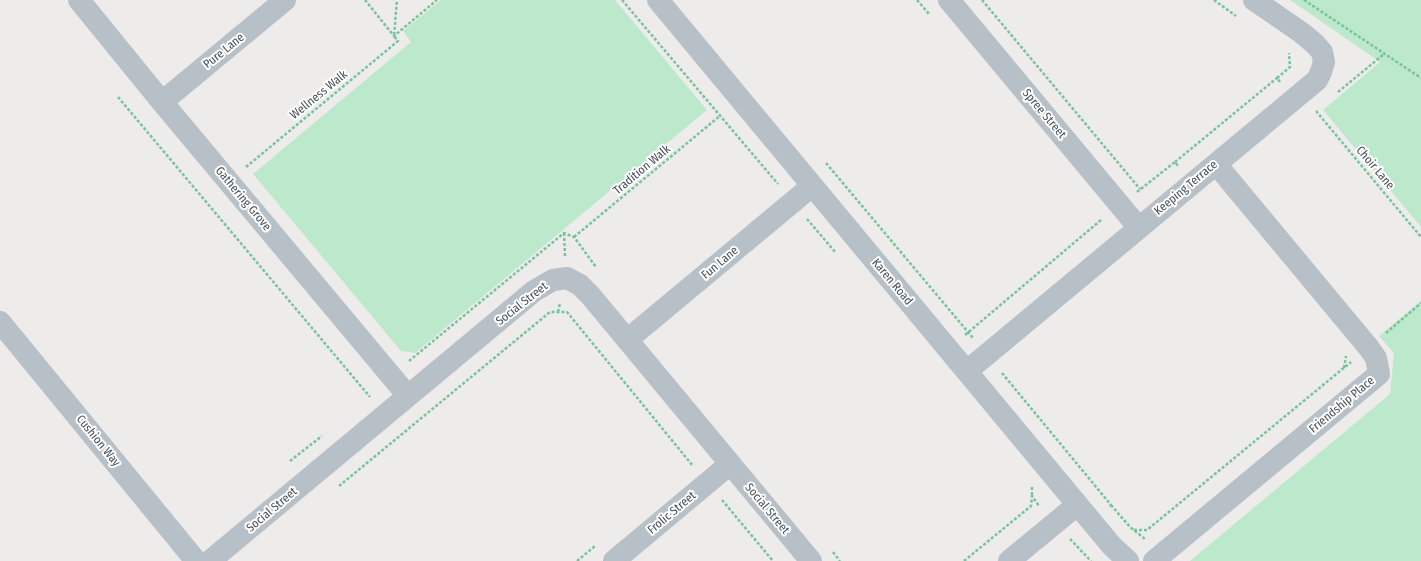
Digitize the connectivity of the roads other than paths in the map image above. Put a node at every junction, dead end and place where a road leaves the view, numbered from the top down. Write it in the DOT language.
graph roads {
  1 [pos="79,0"];
  2 [pos="286,0"];
  3 [pos="658,0"];
  4 [pos="949,0"];
  5 [pos="1254,0"];
  6 [pos="162,102"];
  7 [pos="1216,164"];
  8 [pos="812,186"];
  9 [pos="1139,228"];
  10 [pos="0,322"];
  11 [pos="627,340"];
  12 [pos="967,371"];
  13 [pos="408,396"];
  14 [pos="730,464"];
  15 [pos="1077,505"];
  16 [pos="1159,557"];
  17 [pos="196,561"];
  18 [pos="210,561"];
  19 [pos="614,561"];
  20 [pos="811,561"];
  21 [pos="1009,561"];
  22 [pos="1128,561"];
  1 -- 6 [label="street, Gathering Grove"];
  2 -- 6 [label="street, Pure Lane"];
  3 -- 8 [label="street, Karen Road"];
  4 -- 9 [label="street, Spree Street"];
  5 -- 7 [label="street, Keeping Terrace"];
  6 -- 13 [label="street, Gathering Grove"];
  7 -- 9 [label="street, Keeping Terrace"];
  7 -- 16 [label="street, Friendship Place"];
  8 -- 11 [label="street, Fun Lane"];
  8 -- 12 [label="street, Karen Road"];
  9 -- 12 [label="street, Keeping Terrace"];
  10 -- 17 [label="street, Cushion Way"];
  11 -- 13 [label="street, Social Street"];
  11 -- 14 [label="street, Social Street"];
  12 -- 15 [label="street, Karen Road"];
  13 -- 18 [label="street, Social Street"];
  14 -- 19 [label="street, Frolic Street"];
  14 -- 20 [label="street, Social Street"];
  15 -- 21 [label="street"];
  15 -- 22 [label="street, Karen Road"];
}
